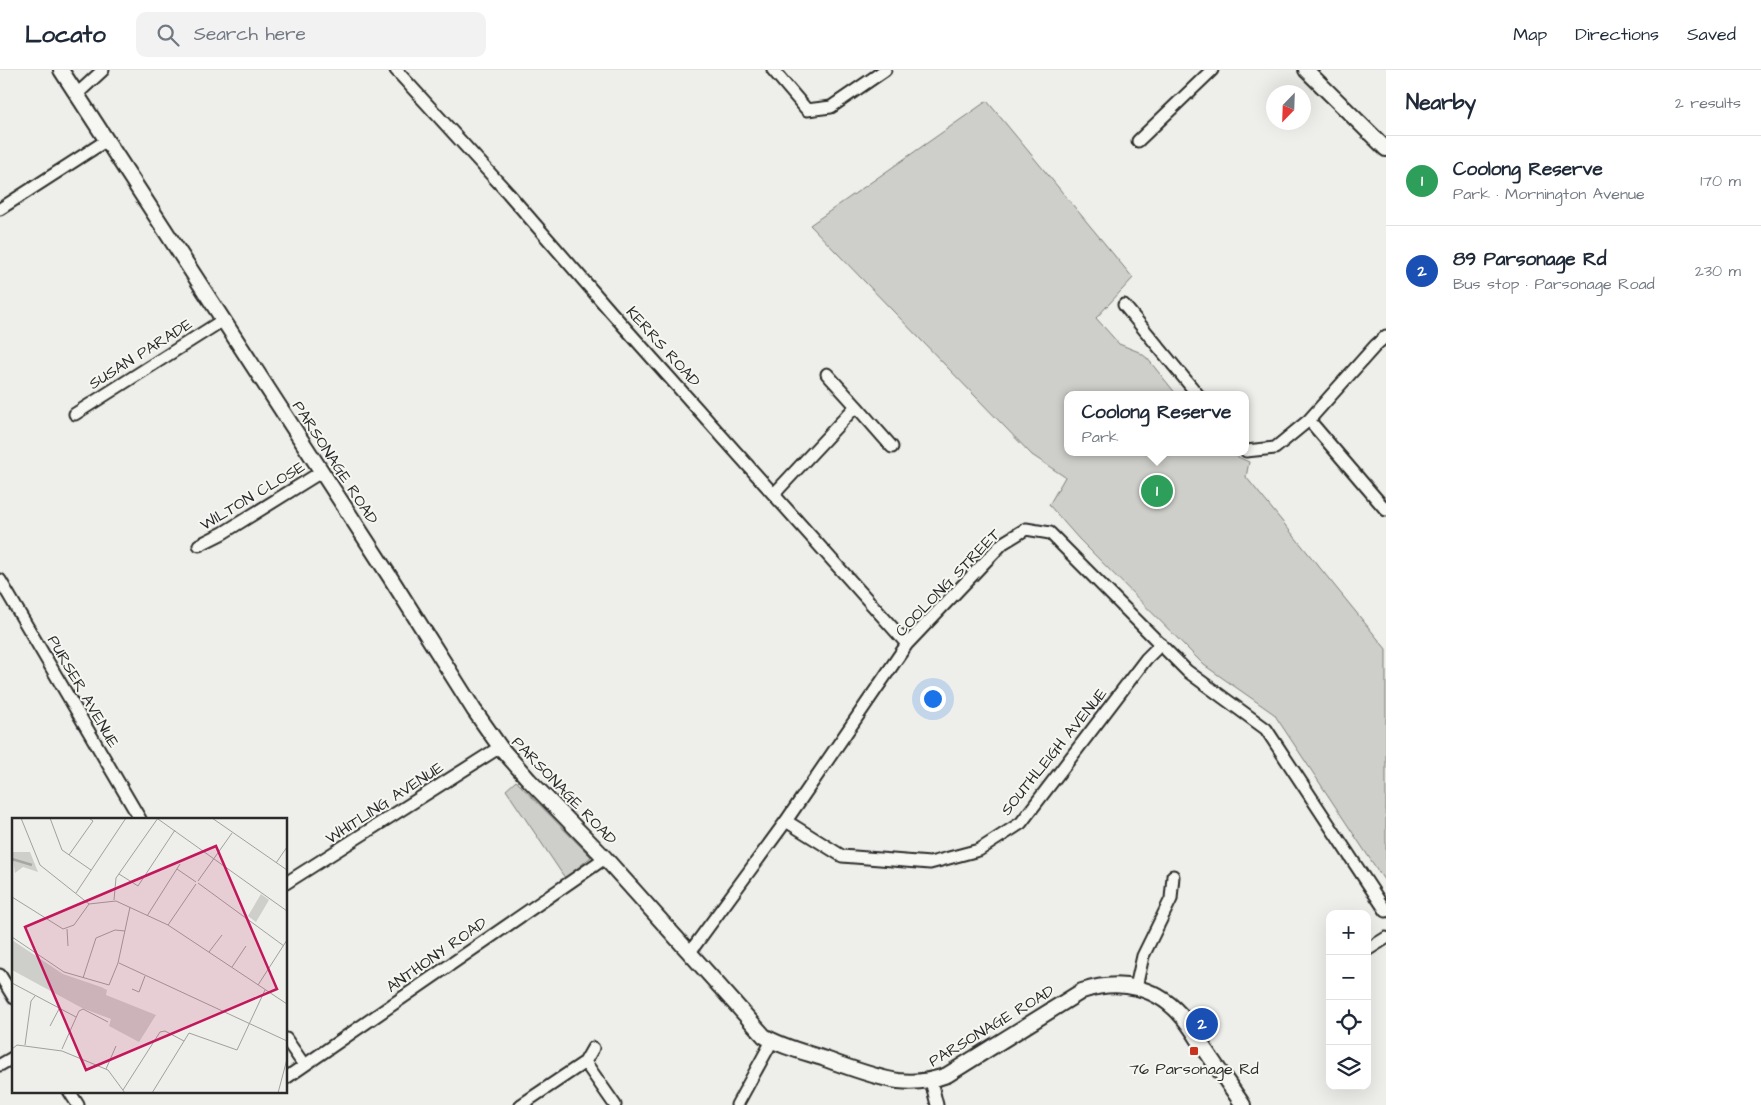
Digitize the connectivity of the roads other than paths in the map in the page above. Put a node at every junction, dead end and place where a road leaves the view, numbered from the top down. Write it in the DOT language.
graph roads {
  1 [pos="60,70"];
  2 [pos="103,70"];
  3 [pos="396,70"];
  4 [pos="773,70"];
  5 [pos="885,70"];
  6 [pos="1212,70"];
  7 [pos="1306,70"];
  8 [pos="77,94"];
  9 [pos="107,140"];
  10 [pos="1138,141"];
  11 [pos="1386,149"];
  12 [pos="0,209"];
  13 [pos="1124,305"];
  14 [pos="223,320"];
  15 [pos="1386,336"];
  16 [pos="828,374"];
  17 [pos="1195,391"];
  18 [pos="856,406"];
  19 [pos="75,414"];
  20 [pos="1309,420"];
  21 [pos="892,447"];
  22 [pos="1249,451"];
  23 [pos="320,472"];
  24 [pos="774,494"];
  25 [pos="1386,510"];
  26 [pos="200,545"];
  27 [pos="0,580"];
  28 [pos="907,644"];
  29 [pos="1161,644"];
  30 [pos="500,747"];
  31 [pos="139,818"];
  32 [pos="786,821"];
  33 [pos="605,858"];
  34 [pos="1173,876"];
  35 [pos="288,883"];
  36 [pos="1386,912"];
  37 [pos="1386,938"];
  38 [pos="1371,947"];
  39 [pos="690,952"];
  40 [pos="0,975"];
  41 [pos="1136,986"];
  42 [pos="12,995"];
  43 [pos="772,1041"];
  44 [pos="288,1042"];
  45 [pos="593,1048"];
  46 [pos="12,1058"];
  47 [pos="585,1062"];
  48 [pos="0,1065"];
  49 [pos="304,1065"];
  50 [pos="288,1077"];
  51 [pos="931,1081"];
  52 [pos="71,1092"];
  53 [pos="78,1105"];
  54 [pos="521,1105"];
  55 [pos="615,1105"];
  56 [pos="737,1105"];
  57 [pos="938,1105"];
  58 [pos="1243,1105"];
  1 -- 8 [label="street, PARSONAGE ROAD"];
  2 -- 8 [label="street"];
  3 -- 24 [label="street, KERRS ROAD"];
  4 -- 5 [label="street"];
  6 -- 10 [label="street"];
  7 -- 11 [label="street"];
  8 -- 9 [label="street, PARSONAGE ROAD"];
  9 -- 12 [label="street"];
  9 -- 14 [label="street, PARSONAGE ROAD"];
  13 -- 17 [label="street"];
  14 -- 19 [label="street, SUSAN PARADE"];
  14 -- 23 [label="street, PARSONAGE ROAD"];
  15 -- 20 [label="street"];
  16 -- 18 [label="street"];
  18 -- 21 [label="street"];
  18 -- 24 [label="street"];
  20 -- 22 [label="street"];
  20 -- 25 [label="street"];
  23 -- 26 [label="street, WILTON CLOSE"];
  23 -- 30 [label="street, PARSONAGE ROAD"];
  24 -- 28 [label="street, KERRS ROAD"];
  27 -- 31 [label="street, PURSER AVENUE"];
  28 -- 29 [label="street, COOLONG STREET"];
  28 -- 32 [label="street, COOLONG STREET"];
  29 -- 32 [label="street, SOUTHLEIGH AVENUE"];
  29 -- 36 [label="street, COOLONG STREET"];
  30 -- 33 [label="street, PARSONAGE ROAD"];
  30 -- 35 [label="street, WHITLING AVENUE"];
  32 -- 39 [label="street, COOLONG STREET"];
  33 -- 39 [label="street, PARSONAGE ROAD"];
  33 -- 49 [label="street, ANTHONY ROAD"];
  34 -- 41 [label="street"];
  37 -- 38 [label="street"];
  39 -- 43 [label="street, PARSONAGE ROAD"];
  40 -- 42 [label="street"];
  41 -- 51 [label="street, PARSONAGE ROAD"];
  41 -- 58 [label="street, PARSONAGE ROAD"];
  43 -- 51 [label="street, PARSONAGE ROAD"];
  43 -- 56 [label="street"];
  44 -- 49 [label="street"];
  45 -- 47 [label="street"];
  46 -- 48 [label="street"];
  47 -- 54 [label="street"];
  47 -- 55 [label="street"];
  49 -- 50 [label="street, ANTHONY ROAD"];
  51 -- 57 [label="street"];
  52 -- 53 [label="street"];
}
